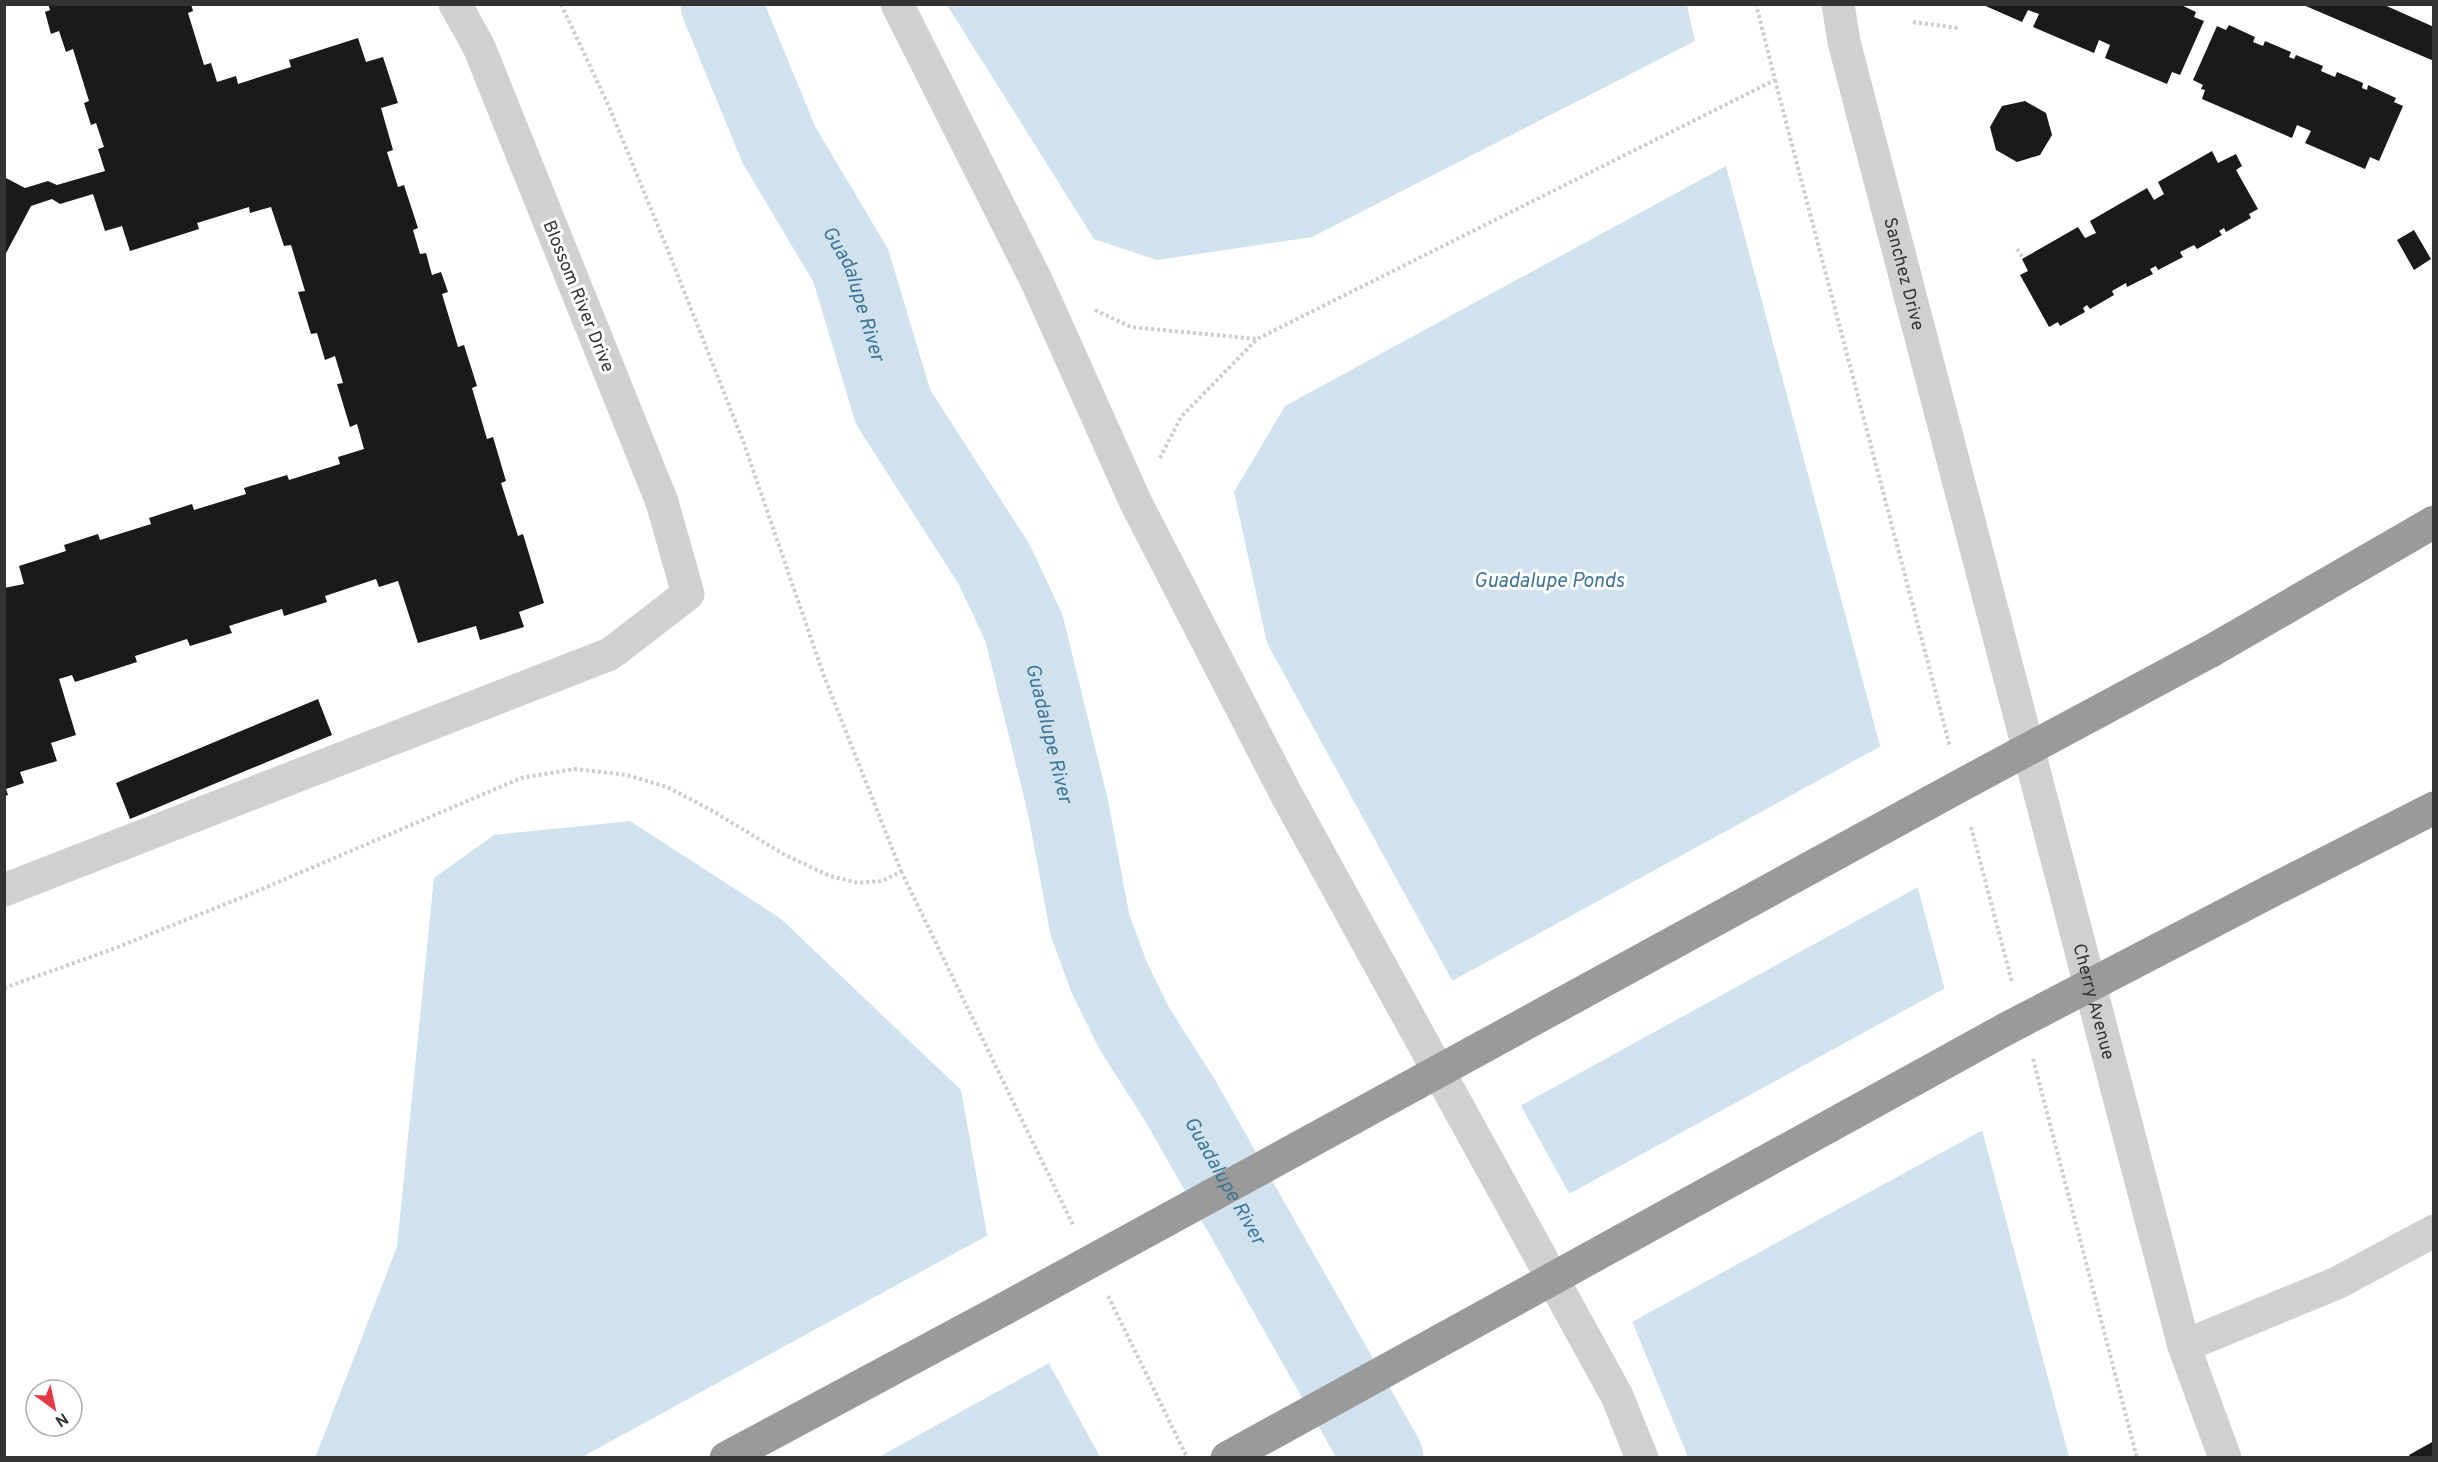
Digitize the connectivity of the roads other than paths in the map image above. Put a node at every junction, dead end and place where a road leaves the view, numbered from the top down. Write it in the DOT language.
graph roads {
  1 [pos="455,4"];
  2 [pos="897,4"];
  3 [pos="1838,4"];
  4 [pos="2433,522"];
  5 [pos="1975,542"];
  6 [pos="2433,808"];
  7 [pos="4,890"];
  8 [pos="2433,1231"];
  9 [pos="2184,1346"];
  10 [pos="726,1458"];
  11 [pos="1227,1458"];
  12 [pos="1642,1458"];
  13 [pos="2225,1458"];
  1 -- 7 [label="street, Blossom River Drive"];
  2 -- 12 [label="street"];
  3 -- 5 [label="street, Sanchez Drive"];
  4 -- 10 [label="highway, bridge"];
  5 -- 9 [label="street, Cherry Avenue"];
  6 -- 11 [label="highway, bridge"];
  8 -- 9 [label="street"];
  9 -- 13 [label="street, Cherry Avenue"];
}
